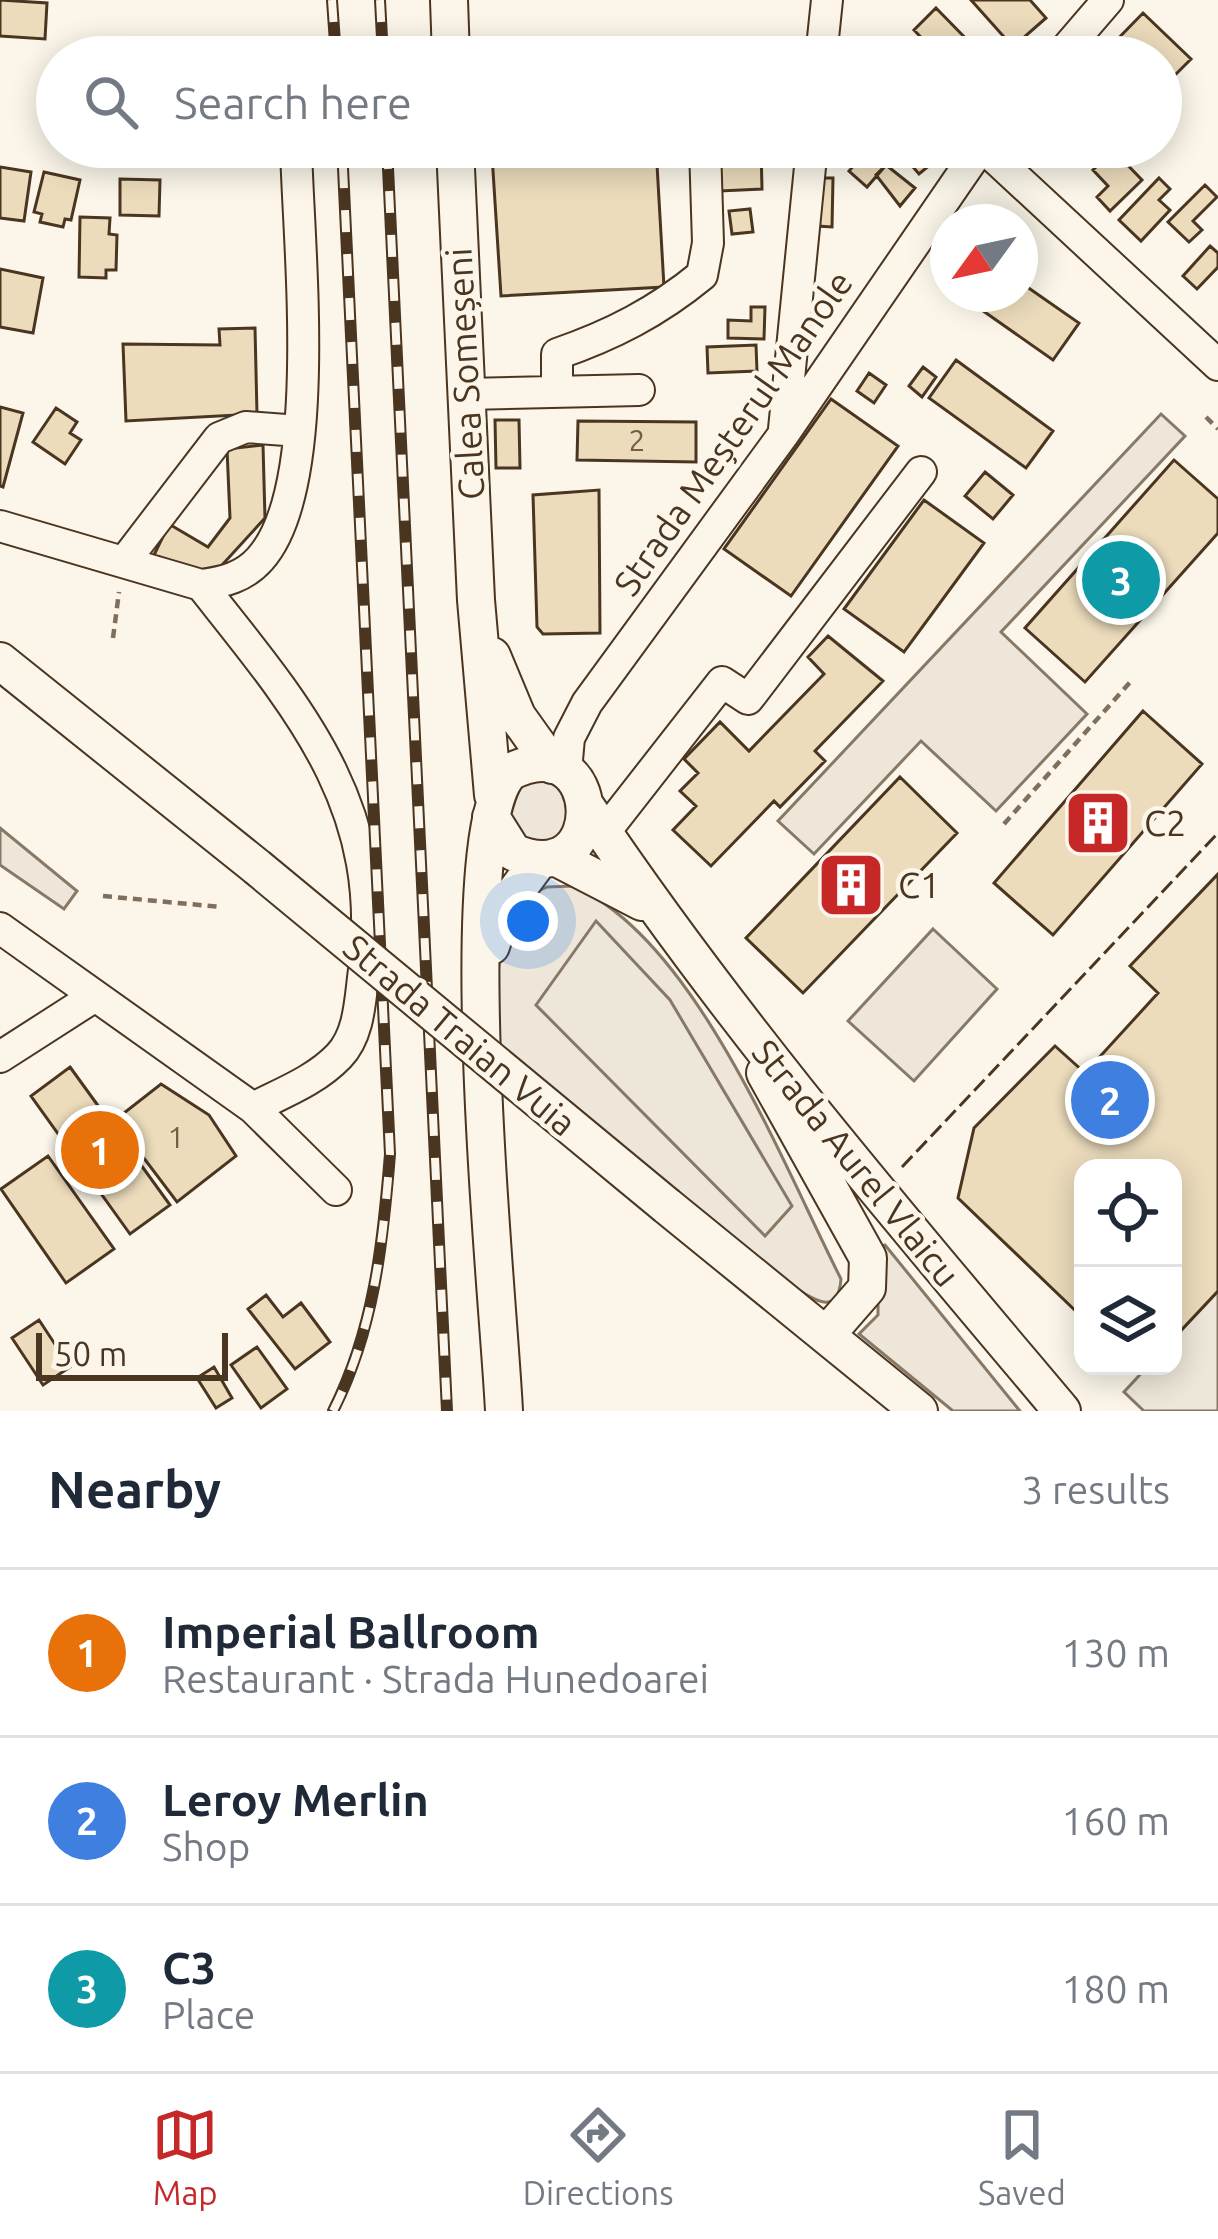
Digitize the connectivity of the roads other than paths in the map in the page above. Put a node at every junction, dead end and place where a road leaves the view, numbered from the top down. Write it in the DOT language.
graph roads {
  1 [pos="449,0"];
  2 [pos="827,0"];
  3 [pos="1108,0"];
  4 [pos="451,36"];
  5 [pos="823,36"];
  6 [pos="1077,36"];
  7 [pos="296,168"];
  8 [pos="456,168"];
  9 [pos="705,168"];
  10 [pos="810,168"];
  11 [pos="967,168"];
  12 [pos="1005,168"];
  13 [pos="1218,365"];
  14 [pos="640,390"];
  15 [pos="557,391"];
  16 [pos="466,394"];
  17 [pos="299,431"];
  18 [pos="783,435"];
  19 [pos="921,472"];
  20 [pos="0,526"];
  21 [pos="124,562"];
  22 [pos="201,585"];
  23 [pos="476,601"];
  24 [pos="0,661"];
  25 [pos="559,768"];
  26 [pos="492,806"];
  27 [pos="596,821"];
  28 [pos="548,858"];
  29 [pos="656,912"];
  30 [pos="0,928"];
  31 [pos="92,998"];
  32 [pos="479,1002"];
  33 [pos="740,1021"];
  34 [pos="0,1057"];
  35 [pos="253,1108"];
  36 [pos="336,1190"];
  37 [pos="499,1301"];
  38 [pos="827,1334"];
  39 [pos="505,1411"];
  40 [pos="519,1411"];
  41 [pos="919,1411"];
  42 [pos="1062,1411"];
  1 -- 4 [label="main road"];
  2 -- 5 [label="street"];
  3 -- 6 [label="street"];
  7 -- 17 [label="street"];
  8 -- 16 [label="main road, Calea Someșeni"];
  9 -- 15 [label="street"];
  10 -- 18 [label="street"];
  11 -- 18 [label="street, Strada Meșterul Manole"];
  12 -- 13 [label="street"];
  14 -- 15 [label="street"];
  15 -- 16 [label="street"];
  16 -- 23 [label="main road, Calea Someșeni"];
  17 -- 21 [label="street"];
  17 -- 22 [label="street"];
  18 -- 25 [label="street, Strada Meșterul Manole"];
  19 -- 27 [label="street"];
  20 -- 21 [label="street"];
  21 -- 22 [label="street"];
  22 -- 35 [label="street"];
  23 -- 25 [label="main road, Calea Someșeni"];
  23 -- 26 [label="main road, Calea Someșeni"];
  24 -- 38 [label="main road, Strada Traian Vuia, bridge"];
  25 -- 26 [label="main road"];
  25 -- 27 [label="main road"];
  26 -- 28 [label="main road"];
  26 -- 32 [label="main road, Calea Someșeni"];
  27 -- 28 [label="main road"];
  27 -- 29 [label="main road, Strada Aurel Vlaicu"];
  28 -- 29 [label="main road, Strada Aurel Vlaicu"];
  28 -- 32 [label="main road, Calea Someșeni"];
  29 -- 33 [label="main road, Strada Aurel Vlaicu"];
  30 -- 31 [label="street"];
  31 -- 34 [label="street"];
  31 -- 35 [label="street"];
  32 -- 37 [label="main road, Calea Someșeni"];
  33 -- 38 [label="main road"];
  33 -- 42 [label="main road, Strada Aurel Vlaicu"];
  35 -- 36 [label="street"];
  37 -- 39 [label="main road, Calea Someșeni"];
  37 -- 40 [label="street"];
  38 -- 41 [label="main road, Strada Traian Vuia"];
}
